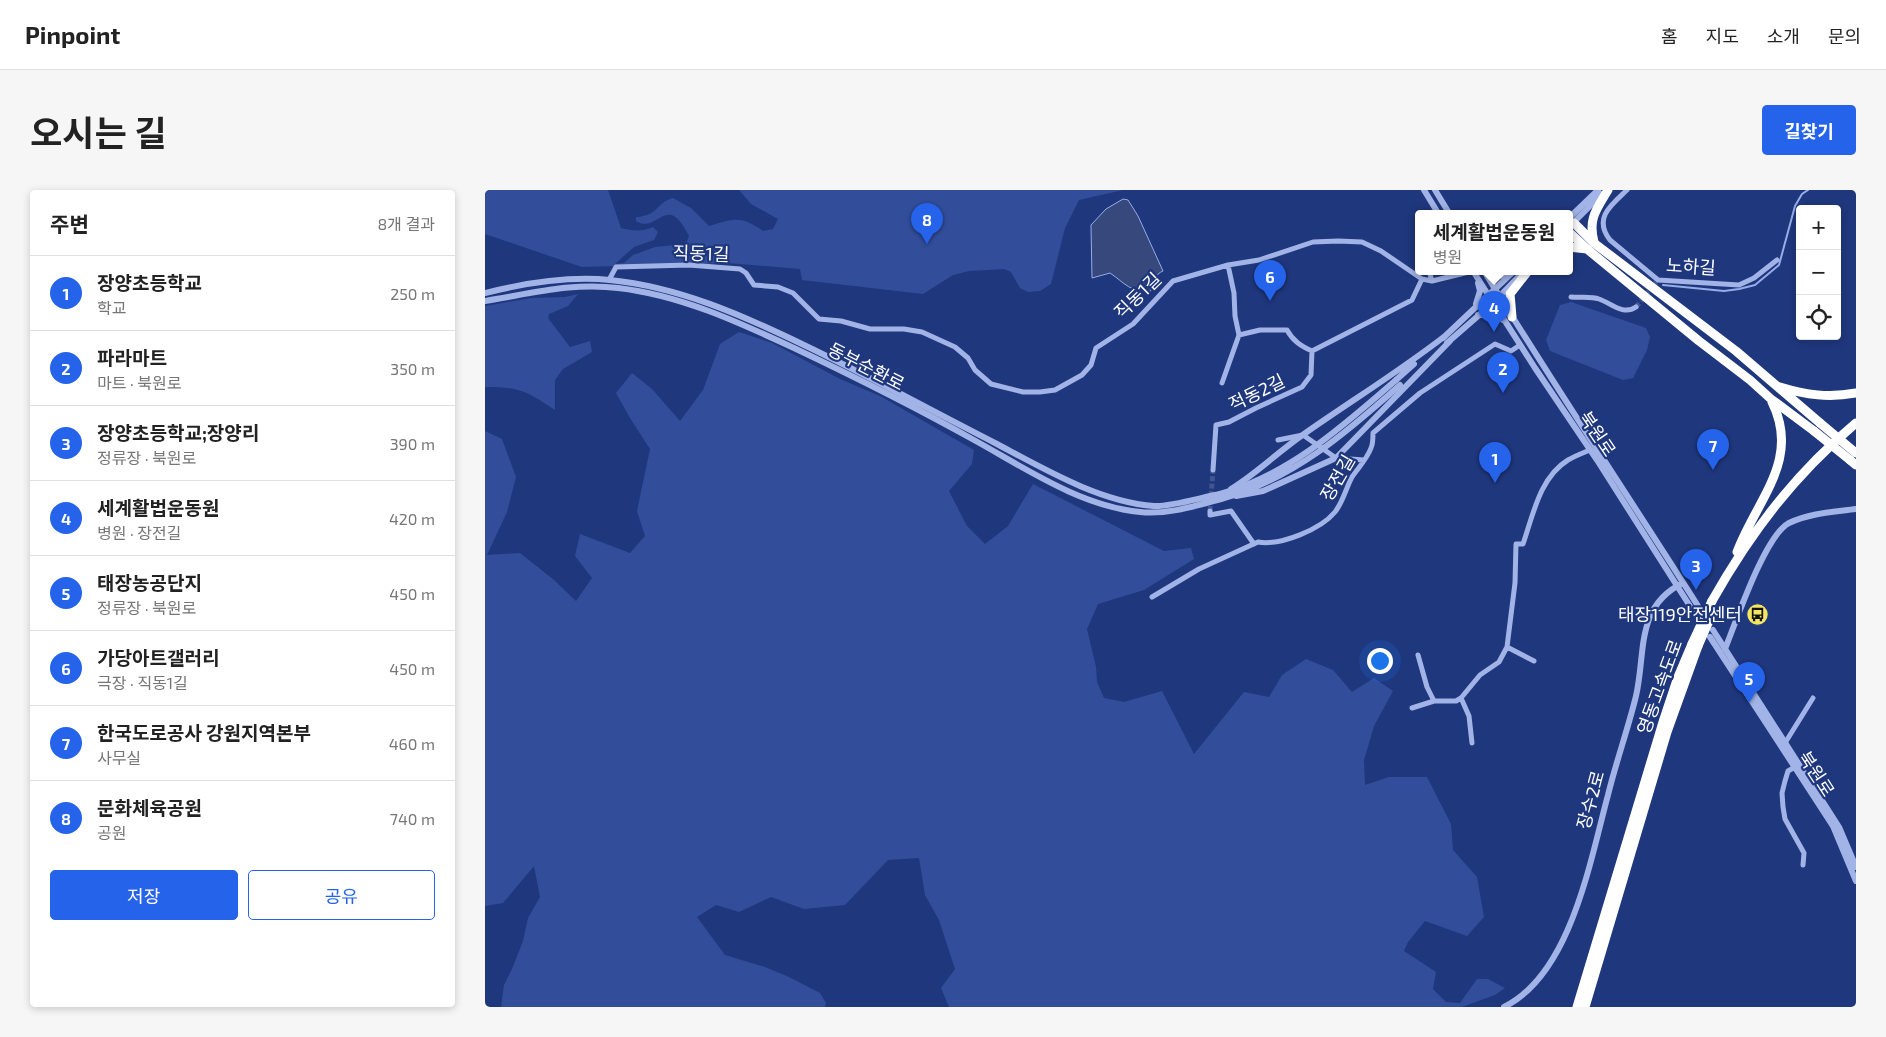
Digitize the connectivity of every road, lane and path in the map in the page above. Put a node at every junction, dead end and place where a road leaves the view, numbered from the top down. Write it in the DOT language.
graph roads {
  1 [pos="1424,190"];
  2 [pos="1435,190"];
  3 [pos="1598,190"];
  4 [pos="1607,190"];
  5 [pos="1627,190"];
  6 [pos="1436,210"];
  7 [pos="1447,210"];
  8 [pos="1573,218"];
  9 [pos="1573,218"];
  10 [pos="1573,224"];
  11 [pos="1573,236"];
  12 [pos="1594,243"];
  13 [pos="1573,247"];
  14 [pos="1587,249"];
  15 [pos="1777,260"];
  16 [pos="1228,265"];
  17 [pos="1430,275"];
  18 [pos="1469,275"];
  19 [pos="1475,275"];
  20 [pos="1476,275"];
  21 [pos="1486,275"];
  22 [pos="1509,275"];
  23 [pos="1522,275"];
  24 [pos="1523,275"];
  25 [pos="609,280"];
  26 [pos="1421,280"];
  27 [pos="1432,281"];
  28 [pos="1495,289"];
  29 [pos="485,293"];
  30 [pos="1488,295"];
  31 [pos="1499,296"];
  32 [pos="1571,298"];
  33 [pos="485,301"];
  34 [pos="1493,303"];
  35 [pos="1636,307"];
  36 [pos="1475,308"];
  37 [pos="1478,315"];
  38 [pos="1509,320"];
  39 [pos="1239,335"];
  40 [pos="1448,338"];
  41 [pos="1520,345"];
  42 [pos="1312,351"];
  43 [pos="1222,383"];
  44 [pos="1775,385"];
  45 [pos="1856,393"];
  46 [pos="1771,400"];
  47 [pos="1856,423"];
  48 [pos="1817,427"];
  49 [pos="1856,430"];
  50 [pos="1303,435"];
  51 [pos="1278,440"];
  52 [pos="1590,450"];
  53 [pos="1336,458"];
  54 [pos="1854,459"];
  55 [pos="1364,460"];
  56 [pos="1213,470"];
  57 [pos="1625,491"];
  58 [pos="1223,496"];
  59 [pos="1619,496"];
  60 [pos="1856,510"];
  61 [pos="1210,511"];
  62 [pos="1254,544"];
  63 [pos="1730,570"];
  64 [pos="1680,585"];
  65 [pos="1151,597"];
  66 [pos="1715,602"];
  67 [pos="1698,606"];
  68 [pos="1695,614"];
  69 [pos="1713,630"];
  70 [pos="1710,637"];
  71 [pos="1695,645"];
  72 [pos="1507,647"];
  73 [pos="1723,650"];
  74 [pos="1418,655"];
  75 [pos="1534,660"];
  76 [pos="1461,698"];
  77 [pos="1813,698"];
  78 [pos="1434,701"];
  79 [pos="1412,708"];
  80 [pos="1472,743"];
  81 [pos="1783,744"];
  82 [pos="1795,767"];
  83 [pos="1803,865"];
  84 [pos="1856,867"];
  85 [pos="1856,881"];
  86 [pos="1504,1007"];
  87 [pos="1577,1007"];
  88 [pos="1585,1007"];
  1 -- 6 [label="street"];
  2 -- 7 [label="street"];
  3 -- 8 [label="street"];
  4 -- 9 [label="street"];
  4 -- 12 [label="highway"];
  5 -- 15 [label="street, 노하길"];
  10 -- 12 [label="highway"];
  11 -- 14 [label="highway"];
  12 -- 44 [label="highway"];
  13 -- 14 [label="highway"];
  14 -- 46 [label="highway"];
  16 -- 25 [label="street, 직동1길"];
  16 -- 26 [label="street, 직동1길"];
  16 -- 39 [label="street"];
  17 -- 27 [label="street"];
  18 -- 27 [label="street"];
  19 -- 36 [label="street"];
  20 -- 30 [label="street, 북원로"];
  21 -- 28 [label="street, 북원로"];
  22 -- 28 [label="street"];
  23 -- 31 [label="street"];
  24 -- 38 [label="highway"];
  25 -- 29 [label="street, 동부순환로"];
  25 -- 58 [label="street, 동부순환로"];
  26 -- 27 [label="street"];
  26 -- 42 [label="street"];
  28 -- 30 [label="street"];
  28 -- 31 [label="street, 북원로"];
  30 -- 34 [label="street, 북원로"];
  30 -- 36 [label="street"];
  31 -- 34 [label="street"];
  31 -- 38 [label="street, 북원로"];
  32 -- 35 [label="street"];
  33 -- 58 [label="street, 동부순환로"];
  34 -- 37 [label="street"];
  34 -- 38 [label="street, 북원로"];
  36 -- 40 [label="street"];
  37 -- 38 [label="street"];
  37 -- 40 [label="street"];
  38 -- 41 [label="street, 북원로"];
  38 -- 57 [label="street, 북원로"];
  39 -- 42 [label="street"];
  39 -- 43 [label="street"];
  40 -- 50 [label="street"];
  40 -- 53 [label="street"];
  40 -- 58 [label="street, bridge"];
  41 -- 52 [label="street, 북원로"];
  41 -- 55 [label="street, 장전길"];
  42 -- 56 [label="street, 적동2길"];
  44 -- 45 [label="highway"];
  44 -- 48 [label="highway"];
  46 -- 48 [label="highway"];
  46 -- 63 [label="highway"];
  47 -- 63 [label="highway, 영동고속도로"];
  48 -- 54 [label="highway, bridge"];
  49 -- 66 [label="highway, 영동고속도로"];
  50 -- 51 [label="street"];
  50 -- 53 [label="street"];
  50 -- 58 [label="street"];
  52 -- 59 [label="street, 북원로"];
  52 -- 72 [label="street"];
  53 -- 55 [label="street"];
  53 -- 58 [label="street"];
  55 -- 62 [label="street, 장전길"];
  57 -- 59 [label="street"];
  57 -- 64 [label="street, 북원로"];
  59 -- 64 [label="street, 북원로"];
  60 -- 73 [label="street"];
  61 -- 62 [label="street"];
  62 -- 65 [label="street, 장전길"];
  63 -- 66 [label="highway, 영동고속도로"];
  64 -- 67 [label="street, 북원로"];
  64 -- 68 [label="street, 북원로"];
  64 -- 86 [label="street, 장수2로"];
  66 -- 71 [label="highway, 영동고속도로, bridge"];
  69 -- 73 [label="street, 북원로"];
  70 -- 73 [label="street, 북원로"];
  71 -- 87 [label="highway, 영동고속도로"];
  71 -- 88 [label="highway, 영동고속도로"];
  72 -- 75 [label="street"];
  72 -- 76 [label="street"];
  73 -- 81 [label="street, 북원로"];
  74 -- 78 [label="street"];
  76 -- 78 [label="street"];
  76 -- 80 [label="street"];
  77 -- 81 [label="street"];
  78 -- 79 [label="street"];
  81 -- 82 [label="street, 북원로"];
  81 -- 84 [label="street, 북원로"];
  82 -- 83 [label="street"];
  82 -- 85 [label="street, 북원로"];
}
